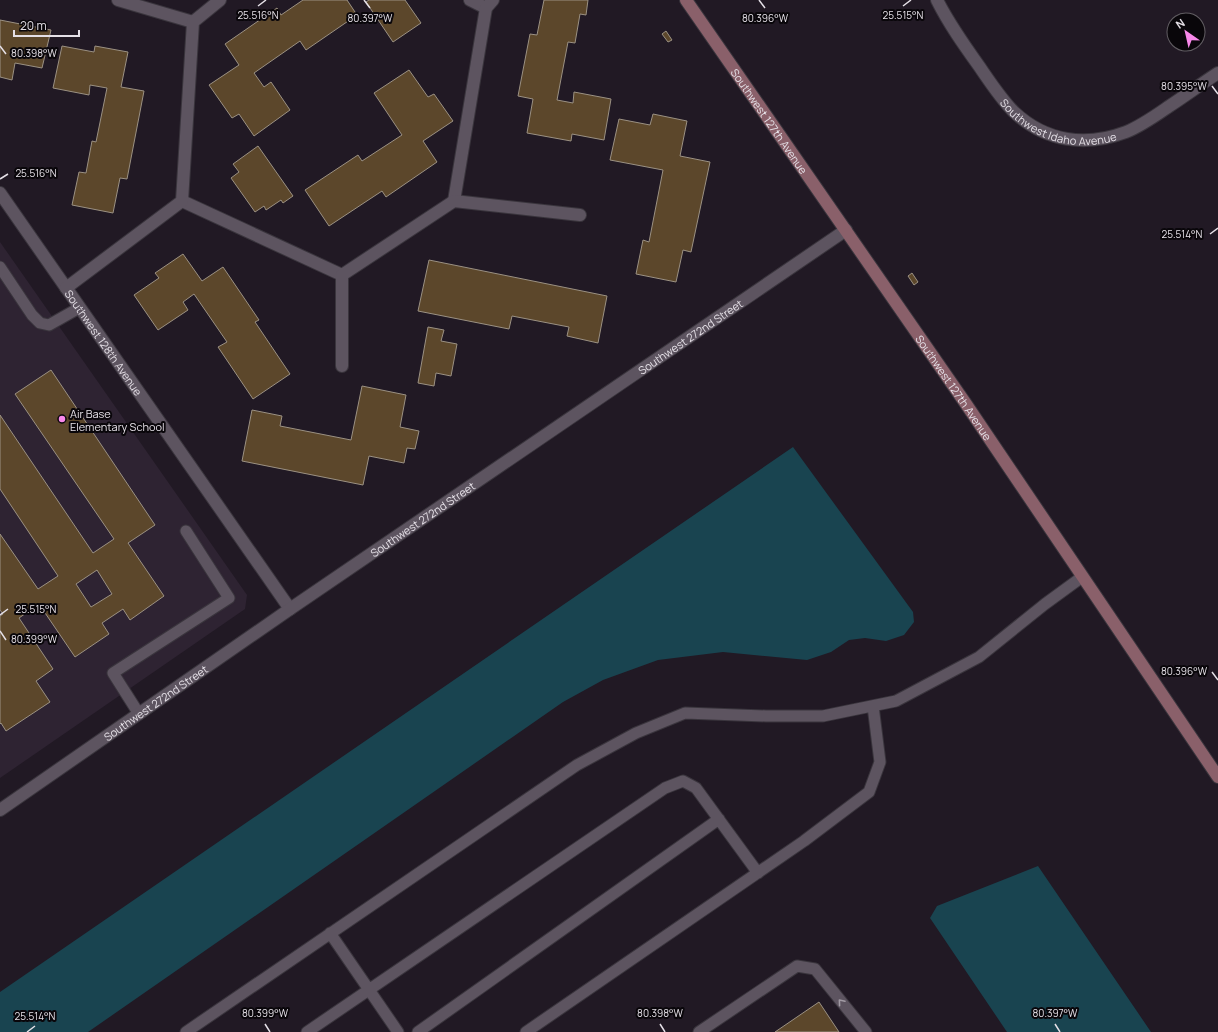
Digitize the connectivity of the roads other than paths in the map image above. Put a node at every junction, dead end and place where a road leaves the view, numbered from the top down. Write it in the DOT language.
graph roads {
  1 [pos="118,0"];
  2 [pos="220,0"];
  3 [pos="470,0"];
  4 [pos="686,0"];
  5 [pos="937,0"];
  6 [pos="489,4"];
  7 [pos="193,22"];
  8 [pos="1218,73"];
  9 [pos="1,198"];
  10 [pos="182,201"];
  11 [pos="454,201"];
  12 [pos="580,215"];
  13 [pos="846,230"];
  14 [pos="0,267"];
  15 [pos="342,275"];
  16 [pos="66,288"];
  17 [pos="79,308"];
  18 [pos="342,366"];
  19 [pos="186,531"];
  20 [pos="1082,577"];
  21 [pos="290,609"];
  22 [pos="873,706"];
  23 [pos="139,714"];
  24 [pos="1218,777"];
  25 [pos="0,810"];
  26 [pos="719,819"];
  27 [pos="758,873"];
  28 [pos="330,933"];
  29 [pos="369,990"];
  30 [pos="186,1032"];
  31 [pos="307,1032"];
  32 [pos="398,1032"];
  33 [pos="418,1032"];
  34 [pos="526,1032"];
  35 [pos="699,1032"];
  36 [pos="866,1032"];
  1 -- 7 [label="street"];
  2 -- 7 [label="street"];
  3 -- 6 [label="street"];
  4 -- 13 [label="main road, Southwest 127th Avenue"];
  5 -- 8 [label="street, Southwest Idaho Avenue"];
  6 -- 11 [label="street"];
  7 -- 10 [label="street"];
  9 -- 16 [label="street, Southwest 128th Avenue"];
  10 -- 15 [label="street"];
  10 -- 16 [label="street"];
  11 -- 12 [label="street"];
  11 -- 15 [label="street"];
  13 -- 20 [label="main road, Southwest 127th Avenue"];
  13 -- 21 [label="street, Southwest 272nd Street"];
  14 -- 17 [label="lane"];
  15 -- 18 [label="street"];
  16 -- 17 [label="street, Southwest 128th Avenue"];
  17 -- 21 [label="street, Southwest 128th Avenue"];
  19 -- 23 [label="lane"];
  20 -- 22 [label="lane"];
  20 -- 24 [label="main road, Southwest 127th Avenue"];
  21 -- 23 [label="street, Southwest 272nd Street"];
  22 -- 27 [label="lane"];
  22 -- 28 [label="lane"];
  23 -- 25 [label="street, Southwest 272nd Street"];
  26 -- 27 [label="lane"];
  26 -- 29 [label="lane"];
  26 -- 33 [label="lane"];
  27 -- 34 [label="lane"];
  28 -- 29 [label="lane"];
  28 -- 30 [label="lane"];
  29 -- 31 [label="lane"];
  29 -- 32 [label="lane"];
  36 -- 35 [label="lane, one-way"];
}
